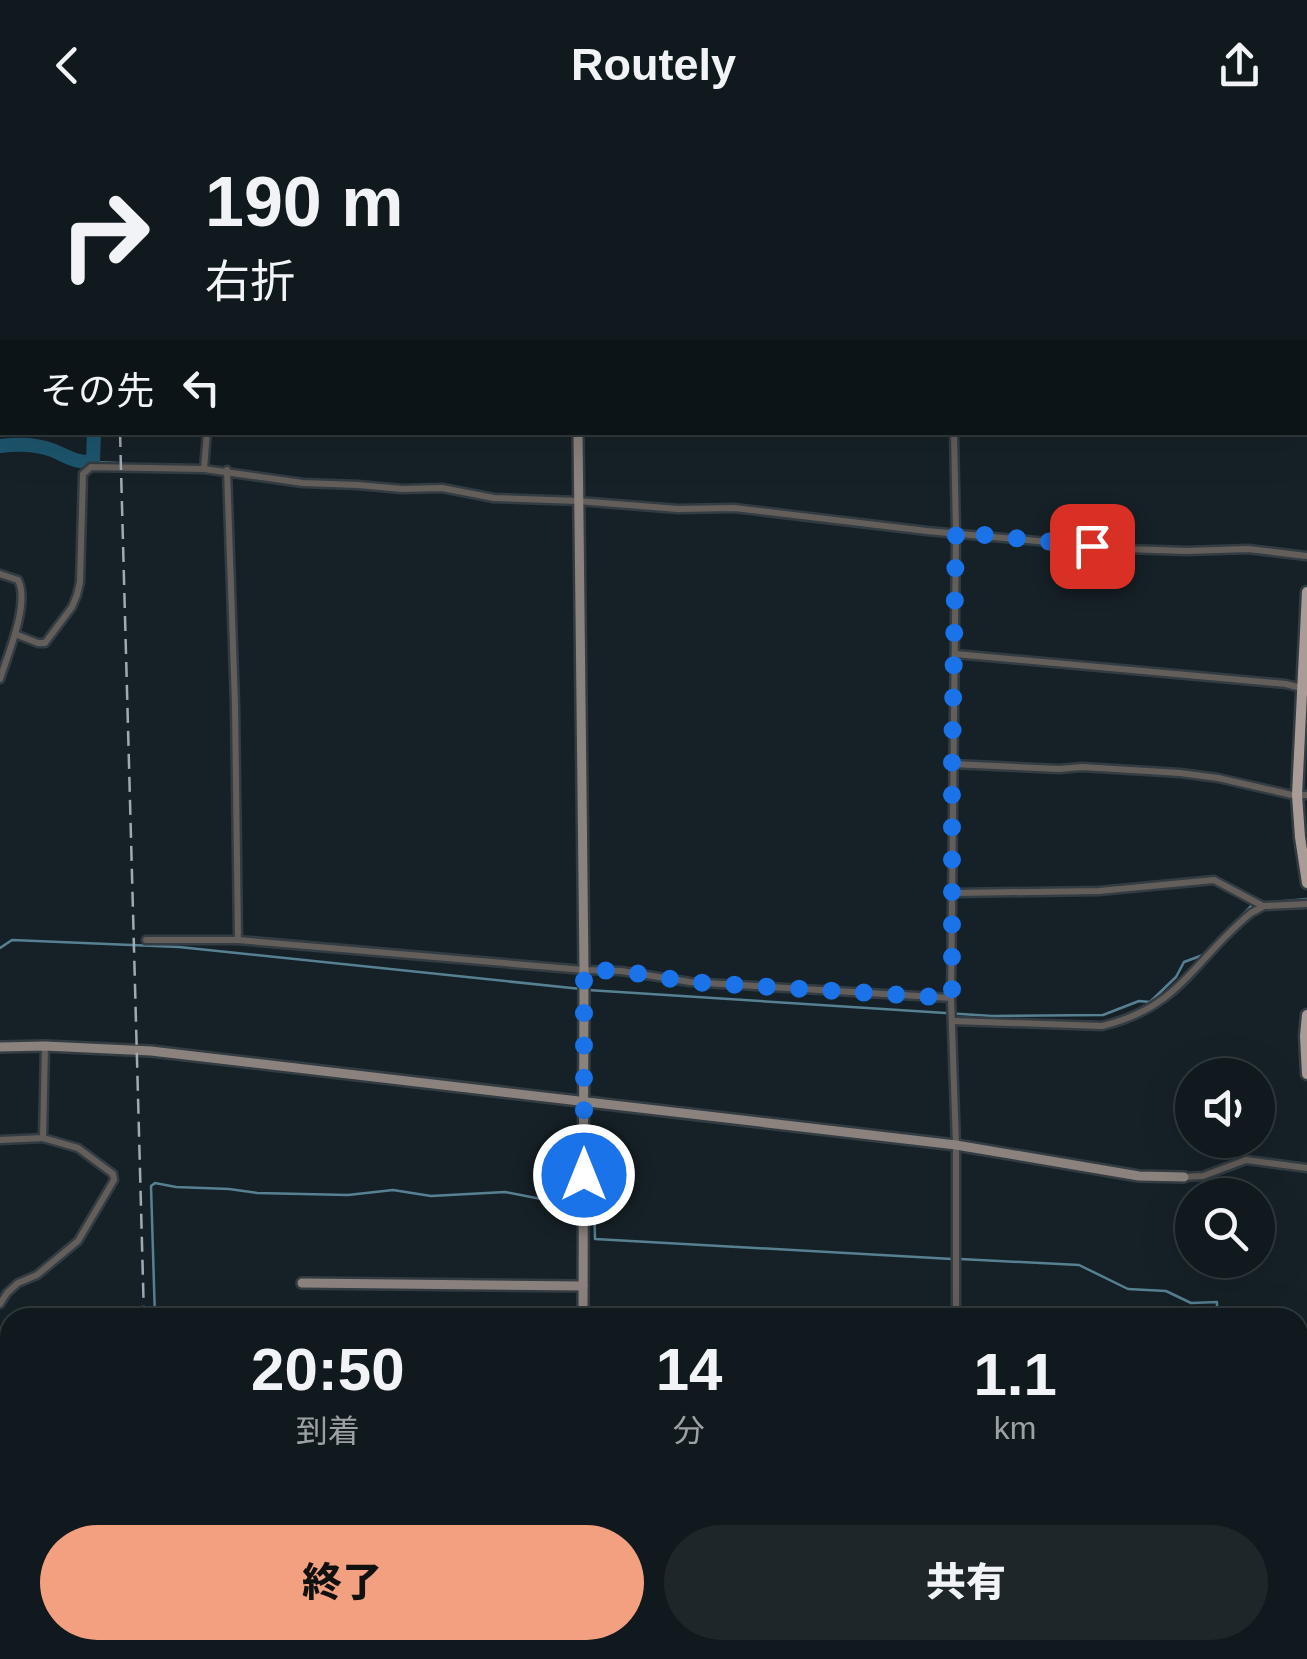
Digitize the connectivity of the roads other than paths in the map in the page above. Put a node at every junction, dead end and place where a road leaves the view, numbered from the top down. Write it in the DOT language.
graph roads {
  1 [pos="207,435"];
  2 [pos="578,435"];
  3 [pos="954,435"];
  4 [pos="204,469"];
  5 [pos="227,470"];
  6 [pos="578,501"];
  7 [pos="956,532"];
  8 [pos="1307,556"];
  9 [pos="0,574"];
  10 [pos="1307,592"];
  11 [pos="15,634"];
  12 [pos="954,654"];
  13 [pos="0,678"];
  14 [pos="1305,688"];
  15 [pos="952,764"];
  16 [pos="1302,795"];
  17 [pos="1307,882"];
  18 [pos="952,893"];
  19 [pos="1307,904"];
  20 [pos="1264,906"];
  21 [pos="146,940"];
  22 [pos="238,940"];
  23 [pos="584,970"];
  24 [pos="952,998"];
  25 [pos="1307,1015"];
  26 [pos="952,1021"];
  27 [pos="45,1046"];
  28 [pos="0,1047"];
  29 [pos="1307,1074"];
  30 [pos="584,1101"];
  31 [pos="42,1138"];
  32 [pos="0,1140"];
  33 [pos="956,1144"];
  34 [pos="1307,1168"];
  35 [pos="1184,1176"];
  36 [pos="302,1283"];
  37 [pos="584,1286"];
  38 [pos="0,1304"];
  39 [pos="583,1308"];
  40 [pos="956,1308"];
  1 -- 4 [label="street"];
  2 -- 6 [label="street"];
  3 -- 7 [label="street"];
  4 -- 5 [label="street"];
  4 -- 11 [label="street"];
  5 -- 6 [label="street"];
  5 -- 22 [label="street"];
  6 -- 7 [label="street"];
  6 -- 23 [label="street"];
  7 -- 8 [label="street"];
  7 -- 12 [label="street"];
  9 -- 11 [label="street"];
  10 -- 14 [label="main road"];
  11 -- 13 [label="street"];
  12 -- 14 [label="street"];
  12 -- 15 [label="street"];
  14 -- 16 [label="main road"];
  15 -- 16 [label="street"];
  15 -- 18 [label="street"];
  16 -- 17 [label="main road"];
  18 -- 20 [label="street"];
  18 -- 24 [label="street"];
  19 -- 20 [label="street"];
  20 -- 26 [label="street"];
  21 -- 22 [label="street"];
  22 -- 23 [label="street"];
  23 -- 24 [label="street"];
  23 -- 30 [label="street"];
  24 -- 26 [label="street"];
  25 -- 29 [label="main road"];
  26 -- 33 [label="street"];
  27 -- 28 [label="street"];
  27 -- 30 [label="street"];
  27 -- 31 [label="street"];
  30 -- 33 [label="street"];
  30 -- 37 [label="street"];
  31 -- 32 [label="street"];
  31 -- 38 [label="street"];
  33 -- 35 [label="street"];
  33 -- 40 [label="street"];
  34 -- 35 [label="street"];
  36 -- 37 [label="street"];
  37 -- 39 [label="street"];
}
